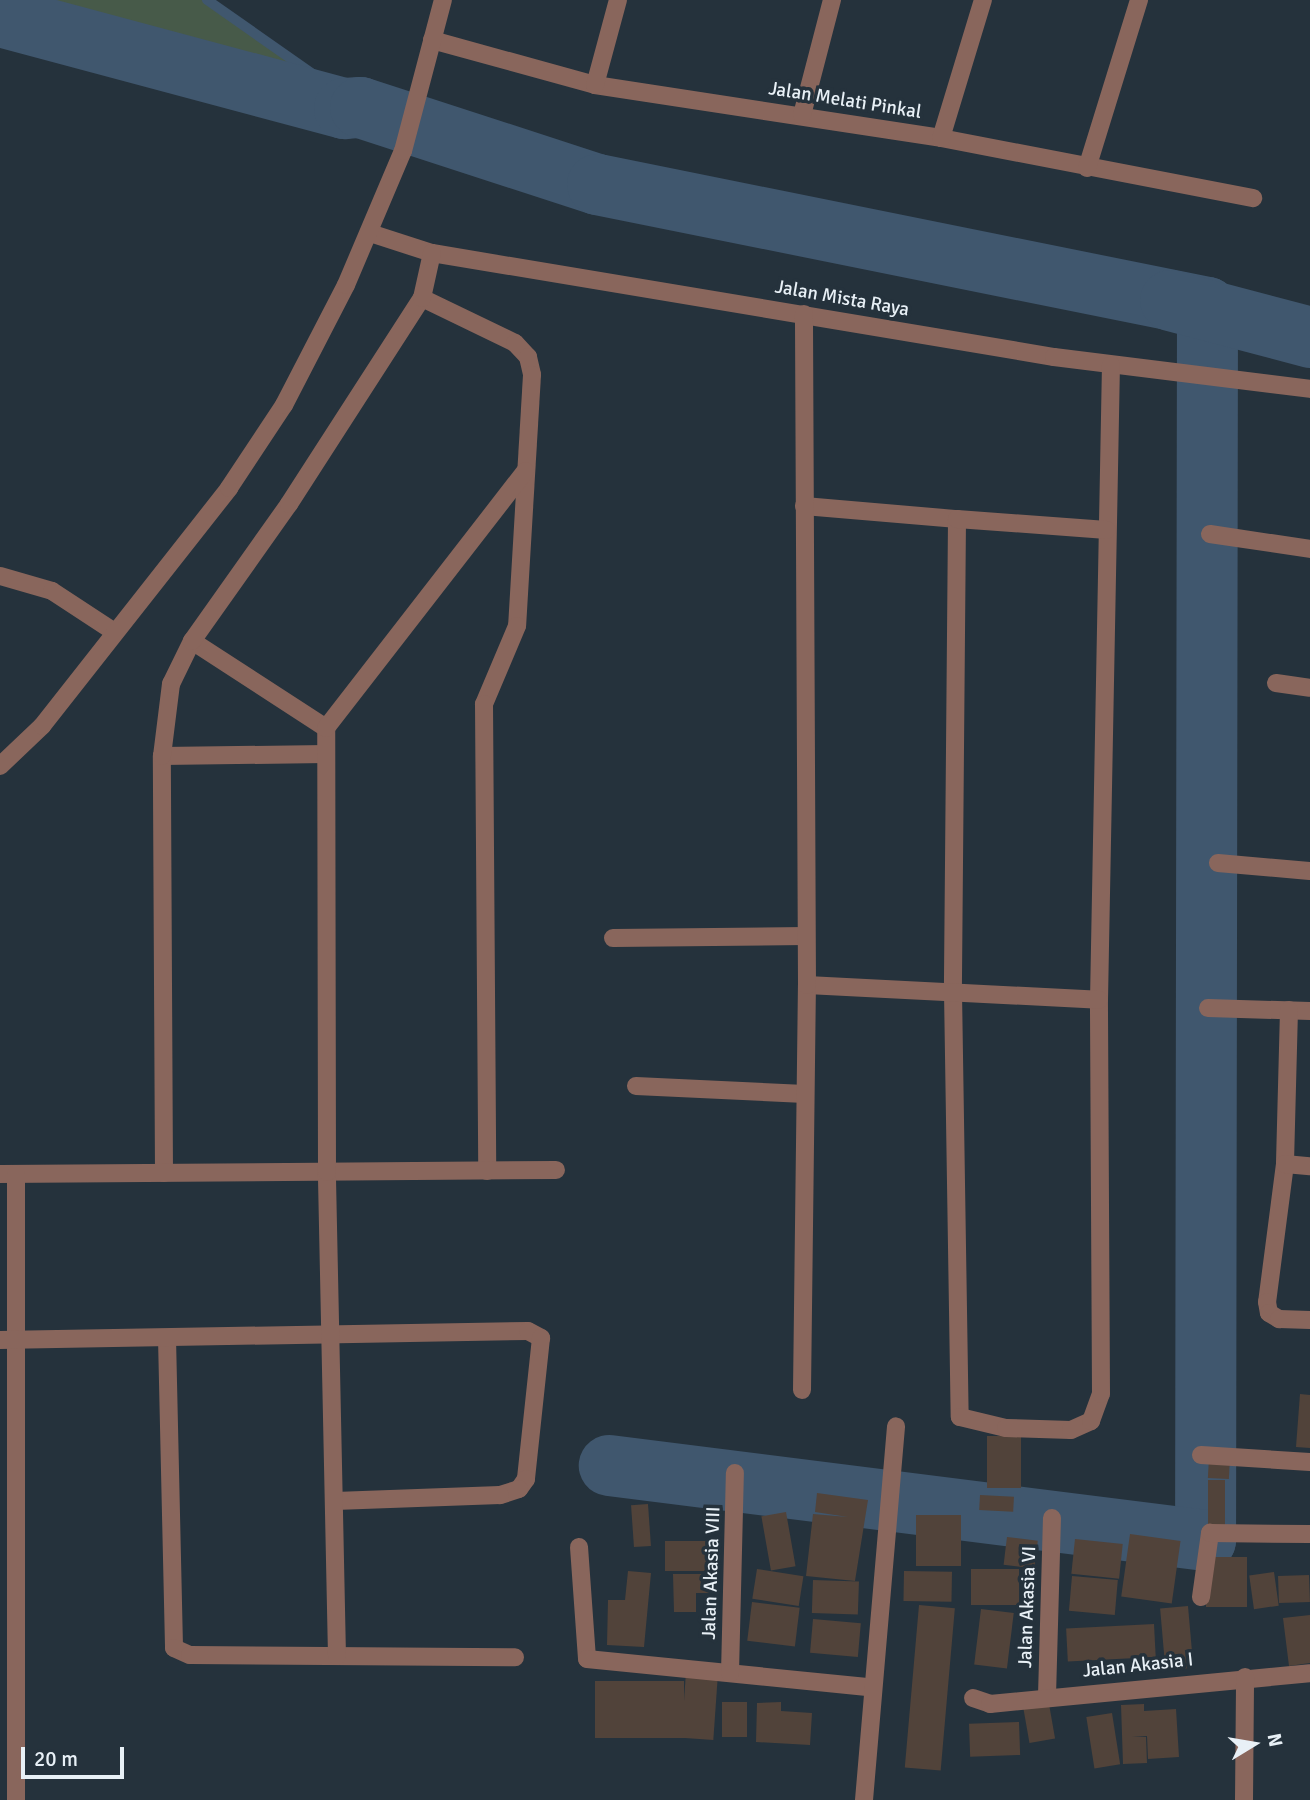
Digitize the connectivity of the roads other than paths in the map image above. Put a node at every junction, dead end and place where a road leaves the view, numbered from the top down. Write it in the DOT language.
graph roads {
  1 [pos="443,0"];
  2 [pos="618,0"];
  3 [pos="832,0"];
  4 [pos="983,0"];
  5 [pos="1139,0"];
  6 [pos="432,40"];
  7 [pos="595,85"];
  8 [pos="802,115"];
  9 [pos="942,138"];
  10 [pos="1087,168"];
  11 [pos="1253,198"];
  12 [pos="370,233"];
  13 [pos="432,253"];
  14 [pos="422,298"];
  15 [pos="804,314"];
  16 [pos="1111,365"];
  17 [pos="1310,389"];
  18 [pos="525,471"];
  19 [pos="804,506"];
  20 [pos="957,519"];
  21 [pos="1107,530"];
  22 [pos="1210,534"];
  23 [pos="1310,549"];
  24 [pos="0,576"];
  25 [pos="113,631"];
  26 [pos="192,641"];
  27 [pos="1276,683"];
  28 [pos="1310,688"];
  29 [pos="326,728"];
  30 [pos="326,754"];
  31 [pos="162,756"];
  32 [pos="0,766"];
  33 [pos="1218,863"];
  34 [pos="1310,871"];
  35 [pos="806,936"];
  36 [pos="613,938"];
  37 [pos="807,985"];
  38 [pos="953,992"];
  39 [pos="1099,1000"];
  40 [pos="1208,1008"];
  41 [pos="1289,1010"];
  42 [pos="1310,1011"];
  43 [pos="636,1086"];
  44 [pos="805,1094"];
  45 [pos="1285,1164"];
  46 [pos="1310,1166"];
  47 [pos="556,1170"];
  48 [pos="487,1171"];
  49 [pos="327,1172"];
  50 [pos="164,1173"];
  51 [pos="8,1174"];
  52 [pos="1310,1320"];
  53 [pos="331,1333"];
  54 [pos="167,1338"];
  55 [pos="8,1340"];
  56 [pos="802,1390"];
  57 [pos="896,1426"];
  58 [pos="1201,1454"];
  59 [pos="1310,1462"];
  60 [pos="735,1473"];
  61 [pos="8,1495"];
  62 [pos="335,1501"];
  63 [pos="1052,1518"];
  64 [pos="1310,1534"];
  65 [pos="579,1547"];
  66 [pos="1201,1597"];
  67 [pos="8,1653"];
  68 [pos="337,1656"];
  69 [pos="514,1657"];
  70 [pos="730,1673"];
  71 [pos="1310,1673"];
  72 [pos="1245,1676"];
  73 [pos="870,1687"];
  74 [pos="1047,1696"];
  75 [pos="973,1699"];
  76 [pos="16,1800"];
  77 [pos="864,1800"];
  78 [pos="1244,1800"];
  1 -- 6 [label="street"];
  2 -- 7 [label="street"];
  3 -- 8 [label="street"];
  4 -- 9 [label="street"];
  5 -- 10 [label="street"];
  6 -- 7 [label="street, Jalan Melati Pinkal"];
  6 -- 12 [label="street"];
  7 -- 8 [label="street, Jalan Melati Pinkal"];
  8 -- 9 [label="street, Jalan Melati Pinkal"];
  9 -- 10 [label="street, Jalan Melati Pinkal"];
  10 -- 11 [label="street, Jalan Melati Pinkal"];
  12 -- 13 [label="street, Jalan Mista Raya"];
  12 -- 25 [label="street"];
  13 -- 14 [label="street"];
  13 -- 15 [label="street, Jalan Mista Raya"];
  14 -- 18 [label="street"];
  14 -- 26 [label="street"];
  15 -- 16 [label="street, Jalan Mista Raya"];
  15 -- 19 [label="street"];
  16 -- 17 [label="street, Jalan Mista Raya"];
  16 -- 21 [label="street"];
  18 -- 29 [label="street"];
  18 -- 48 [label="street"];
  19 -- 20 [label="street"];
  19 -- 35 [label="street"];
  20 -- 21 [label="street"];
  20 -- 38 [label="street"];
  21 -- 39 [label="street"];
  22 -- 23 [label="street"];
  24 -- 25 [label="street"];
  25 -- 32 [label="street"];
  26 -- 29 [label="street"];
  26 -- 31 [label="street"];
  27 -- 28 [label="street"];
  29 -- 30 [label="street"];
  30 -- 31 [label="street"];
  30 -- 49 [label="street"];
  31 -- 50 [label="street"];
  33 -- 34 [label="street"];
  35 -- 36 [label="street"];
  35 -- 37 [label="street"];
  37 -- 38 [label="street"];
  37 -- 44 [label="street"];
  38 -- 39 [label="street"];
  38 -- 39 [label="street"];
  40 -- 41 [label="street"];
  41 -- 42 [label="street"];
  41 -- 45 [label="street"];
  43 -- 44 [label="street"];
  44 -- 56 [label="street"];
  45 -- 46 [label="street"];
  45 -- 52 [label="street"];
  47 -- 48 [label="street"];
  48 -- 49 [label="street"];
  49 -- 50 [label="street"];
  49 -- 53 [label="street"];
  50 -- 51 [label="street"];
  51 -- 55 [label="street"];
  53 -- 54 [label="street"];
  53 -- 62 [label="street"];
  53 -- 62 [label="street"];
  54 -- 55 [label="street"];
  54 -- 68 [label="street"];
  55 -- 61 [label="street"];
  57 -- 73 [label="street"];
  58 -- 59 [label="street"];
  60 -- 70 [label="street, Jalan Akasia VIII"];
  61 -- 67 [label="street"];
  62 -- 68 [label="street"];
  63 -- 74 [label="street, Jalan Akasia VI"];
  64 -- 66 [label="street"];
  65 -- 70 [label="street"];
  67 -- 76 [label="street"];
  68 -- 69 [label="street"];
  70 -- 73 [label="street"];
  71 -- 72 [label="street, Jalan Akasia I"];
  72 -- 74 [label="street, Jalan Akasia I"];
  72 -- 78 [label="street"];
  73 -- 77 [label="street"];
  74 -- 75 [label="street, Jalan Akasia I"];
}
